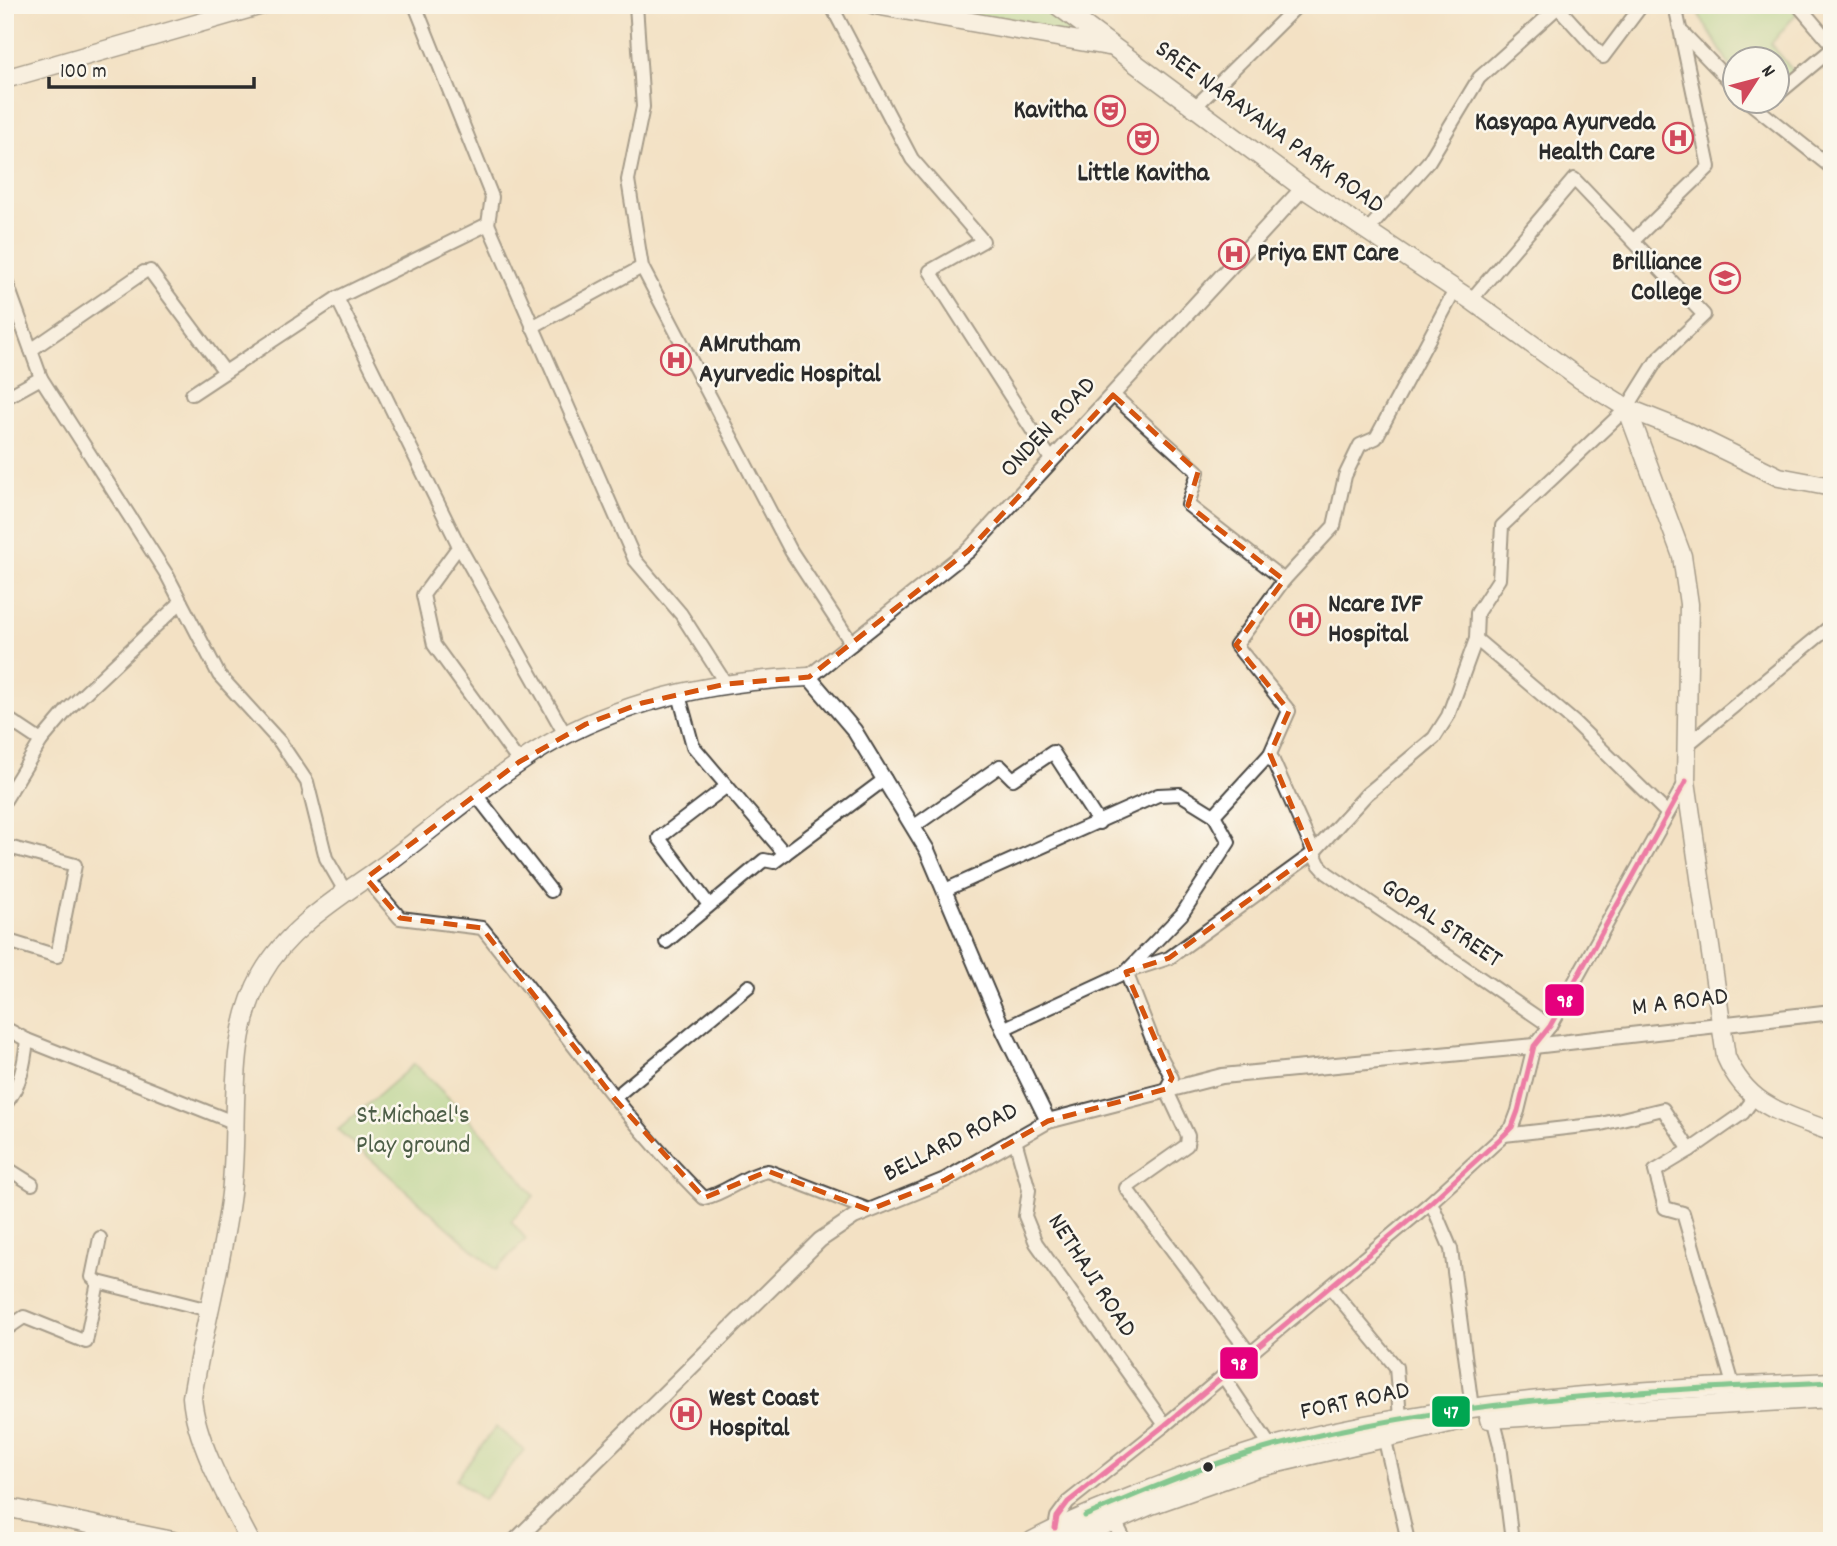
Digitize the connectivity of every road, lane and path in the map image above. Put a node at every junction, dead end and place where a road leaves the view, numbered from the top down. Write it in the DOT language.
graph roads {
  1 [pos="262,5"];
  2 [pos="415,5"];
  3 [pos="636,5"];
  4 [pos="831,5"];
  5 [pos="875,5"];
  6 [pos="1057,5"];
  7 [pos="1298,5"];
  8 [pos="1642,5"];
  9 [pos="1675,5"];
  10 [pos="1798,5"];
  11 [pos="1557,6"];
  12 [pos="1683,33"];
  13 [pos="1111,47"];
  14 [pos="1832,47"];
  15 [pos="1722,74"];
  16 [pos="5,79"];
  17 [pos="1792,81"];
  18 [pos="1194,108"];
  19 [pos="1766,116"];
  20 [pos="1832,169"];
  21 [pos="1303,188"];
  22 [pos="488,224"];
  23 [pos="1367,230"];
  24 [pos="1634,240"];
  25 [pos="642,267"];
  26 [pos="5,278"];
  27 [pos="1455,290"];
  28 [pos="337,298"];
  29 [pos="1471,300"];
  30 [pos="533,327"];
  31 [pos="31,349"];
  32 [pos="225,372"];
  33 [pos="41,378"];
  34 [pos="192,394"];
  35 [pos="1113,395"];
  36 [pos="5,398"];
  37 [pos="1627,408"];
  38 [pos="1052,461"];
  39 [pos="1832,487"];
  40 [pos="459,546"];
  41 [pos="1284,580"];
  42 [pos="181,602"];
  43 [pos="1832,625"];
  44 [pos="1476,639"];
  45 [pos="852,644"];
  46 [pos="809,677"];
  47 [pos="726,684"];
  48 [pos="679,695"];
  49 [pos="5,717"];
  50 [pos="566,736"];
  51 [pos="41,741"];
  52 [pos="1686,746"];
  53 [pos="1270,754"];
  54 [pos="519,762"];
  55 [pos="885,779"];
  56 [pos="1686,781"];
  57 [pos="727,786"];
  58 [pos="477,796"];
  59 [pos="5,800"];
  60 [pos="1667,813"];
  61 [pos="1214,815"];
  62 [pos="1099,823"];
  63 [pos="913,827"];
  64 [pos="5,846"];
  65 [pos="785,854"];
  66 [pos="1312,854"];
  67 [pos="366,878"];
  68 [pos="945,890"];
  69 [pos="345,891"];
  70 [pos="551,891"];
  71 [pos="709,905"];
  72 [pos="5,940"];
  73 [pos="666,942"];
  74 [pos="1126,972"];
  75 [pos="749,986"];
  76 [pos="1832,1012"];
  77 [pos="1719,1023"];
  78 [pos="1550,1026"];
  79 [pos="5,1028"];
  80 [pos="1003,1029"];
  81 [pos="27,1040"];
  82 [pos="1534,1046"];
  83 [pos="1166,1089"];
  84 [pos="614,1098"];
  85 [pos="1754,1098"];
  86 [pos="5,1105"];
  87 [pos="1048,1121"];
  88 [pos="233,1122"];
  89 [pos="1832,1132"];
  90 [pos="1504,1135"];
  91 [pos="1015,1139"];
  92 [pos="1690,1150"];
  93 [pos="6,1168"];
  94 [pos="32,1184"];
  95 [pos="1431,1202"];
  96 [pos="869,1210"];
  97 [pos="100,1238"];
  98 [pos="98,1282"];
  99 [pos="1330,1287"];
  100 [pos="209,1310"];
  101 [pos="5,1330"];
  102 [pos="1250,1354"];
  103 [pos="1223,1376"];
  104 [pos="1832,1382"];
  105 [pos="1734,1388"];
  106 [pos="1832,1398"];
  107 [pos="1582,1407"];
  108 [pos="1472,1408"];
  109 [pos="1400,1418"];
  110 [pos="1493,1418"];
  111 [pos="1165,1425"];
  112 [pos="1384,1436"];
  113 [pos="1275,1455"];
  114 [pos="5,1507"];
  115 [pos="1111,1513"];
  116 [pos="1061,1534"];
  117 [pos="173,1541"];
  118 [pos="250,1541"];
  119 [pos="515,1541"];
  120 [pos="1032,1541"];
  121 [pos="1124,1541"];
  122 [pos="1408,1541"];
  123 [pos="1512,1541"];
  1 -- 16 [label="main road"];
  2 -- 22 [label="street"];
  3 -- 25 [label="street"];
  4 -- 38 [label="street"];
  5 -- 13 [label="main road"];
  6 -- 13 [label="main road, SREE NARAYANA PARK ROAD"];
  7 -- 18 [label="street"];
  8 -- 11 [label="street"];
  9 -- 12 [label="street"];
  10 -- 14 [label="street"];
  11 -- 23 [label="street"];
  12 -- 15 [label="street"];
  12 -- 24 [label="street"];
  13 -- 18 [label="main road, SREE NARAYANA PARK ROAD"];
  14 -- 17 [label="street"];
  18 -- 21 [label="main road, SREE NARAYANA PARK ROAD"];
  19 -- 20 [label="street"];
  21 -- 23 [label="main road, SREE NARAYANA PARK ROAD"];
  21 -- 35 [label="street, ONDEN ROAD"];
  22 -- 28 [label="street"];
  22 -- 30 [label="street"];
  23 -- 27 [label="main road, SREE NARAYANA PARK ROAD"];
  24 -- 29 [label="street"];
  24 -- 37 [label="street"];
  25 -- 30 [label="street"];
  25 -- 45 [label="street"];
  26 -- 31 [label="street"];
  27 -- 29 [label="main road, SREE NARAYANA PARK ROAD"];
  27 -- 41 [label="street"];
  28 -- 32 [label="street"];
  28 -- 40 [label="street"];
  29 -- 37 [label="main road, SREE NARAYANA PARK ROAD"];
  30 -- 47 [label="street"];
  31 -- 32 [label="street"];
  31 -- 33 [label="street"];
  32 -- 34 [label="street"];
  33 -- 36 [label="street"];
  33 -- 42 [label="street"];
  35 -- 38 [label="street, ONDEN ROAD"];
  35 -- 41 [label="street"];
  37 -- 39 [label="main road, SREE NARAYANA PARK ROAD"];
  37 -- 44 [label="street"];
  37 -- 52 [label="main road"];
  38 -- 45 [label="street, ONDEN ROAD"];
  40 -- 50 [label="street"];
  40 -- 54 [label="street"];
  41 -- 53 [label="street"];
  42 -- 51 [label="street"];
  42 -- 69 [label="street"];
  43 -- 52 [label="street"];
  44 -- 60 [label="street"];
  44 -- 66 [label="street"];
  45 -- 46 [label="street, ONDEN ROAD"];
  46 -- 47 [label="main road"];
  46 -- 55 [label="street"];
  47 -- 48 [label="main road"];
  48 -- 50 [label="main road"];
  48 -- 57 [label="street"];
  49 -- 51 [label="street"];
  50 -- 54 [label="main road"];
  51 -- 59 [label="street"];
  52 -- 56 [label="main road"];
  53 -- 61 [label="street"];
  53 -- 66 [label="street"];
  54 -- 58 [label="main road"];
  55 -- 63 [label="street"];
  55 -- 65 [label="street"];
  56 -- 60 [label="street"];
  56 -- 77 [label="main road"];
  57 -- 65 [label="street"];
  57 -- 71 [label="street"];
  58 -- 67 [label="main road"];
  58 -- 70 [label="street"];
  60 -- 78 [label="street"];
  61 -- 62 [label="street"];
  61 -- 74 [label="street"];
  62 -- 63 [label="street"];
  62 -- 68 [label="street"];
  63 -- 68 [label="street"];
  64 -- 72 [label="street"];
  65 -- 71 [label="street"];
  66 -- 74 [label="street"];
  66 -- 78 [label="street, GOPAL STREET"];
  67 -- 69 [label="main road"];
  67 -- 84 [label="street"];
  68 -- 80 [label="street"];
  69 -- 88 [label="main road"];
  71 -- 73 [label="street"];
  74 -- 80 [label="street"];
  74 -- 83 [label="street"];
  75 -- 84 [label="street"];
  76 -- 77 [label="street, M A ROAD"];
  77 -- 82 [label="street, M A ROAD"];
  77 -- 85 [label="main road"];
  78 -- 82 [label="street"];
  79 -- 81 [label="street"];
  80 -- 87 [label="street"];
  81 -- 86 [label="street"];
  81 -- 88 [label="street"];
  82 -- 83 [label="street, BELLARD ROAD"];
  82 -- 90 [label="street"];
  83 -- 87 [label="street, BELLARD ROAD"];
  83 -- 102 [label="street"];
  84 -- 96 [label="street"];
  85 -- 89 [label="main road"];
  85 -- 92 [label="street"];
  87 -- 91 [label="street, BELLARD ROAD"];
  88 -- 100 [label="main road"];
  90 -- 92 [label="street"];
  90 -- 95 [label="street"];
  91 -- 96 [label="street, BELLARD ROAD"];
  91 -- 111 [label="street, NETHAJI ROAD"];
  92 -- 105 [label="street"];
  93 -- 94 [label="street"];
  95 -- 99 [label="street"];
  95 -- 108 [label="street"];
  96 -- 119 [label="street, BELLARD ROAD"];
  97 -- 98 [label="street"];
  98 -- 100 [label="street"];
  98 -- 101 [label="street"];
  99 -- 102 [label="street"];
  99 -- 109 [label="street"];
  100 -- 118 [label="main road"];
  102 -- 103 [label="street"];
  103 -- 111 [label="street"];
  103 -- 113 [label="street"];
  104 -- 105 [label="main road, FORT ROAD"];
  105 -- 107 [label="main road, FORT ROAD"];
  106 -- 107 [label="main road, FORT ROAD"];
  107 -- 108 [label="main road, FORT ROAD"];
  107 -- 110 [label="main road, FORT ROAD"];
  108 -- 109 [label="main road, FORT ROAD"];
  109 -- 113 [label="main road, FORT ROAD"];
  110 -- 112 [label="main road, FORT ROAD"];
  110 -- 123 [label="street"];
  111 -- 116 [label="street"];
  112 -- 113 [label="main road, FORT ROAD"];
  112 -- 122 [label="street"];
  113 -- 115 [label="main road, FORT ROAD"];
  114 -- 117 [label="main road"];
  115 -- 116 [label="main road, FORT ROAD"];
  115 -- 121 [label="street"];
  116 -- 120 [label="main road, FORT ROAD"];
}
